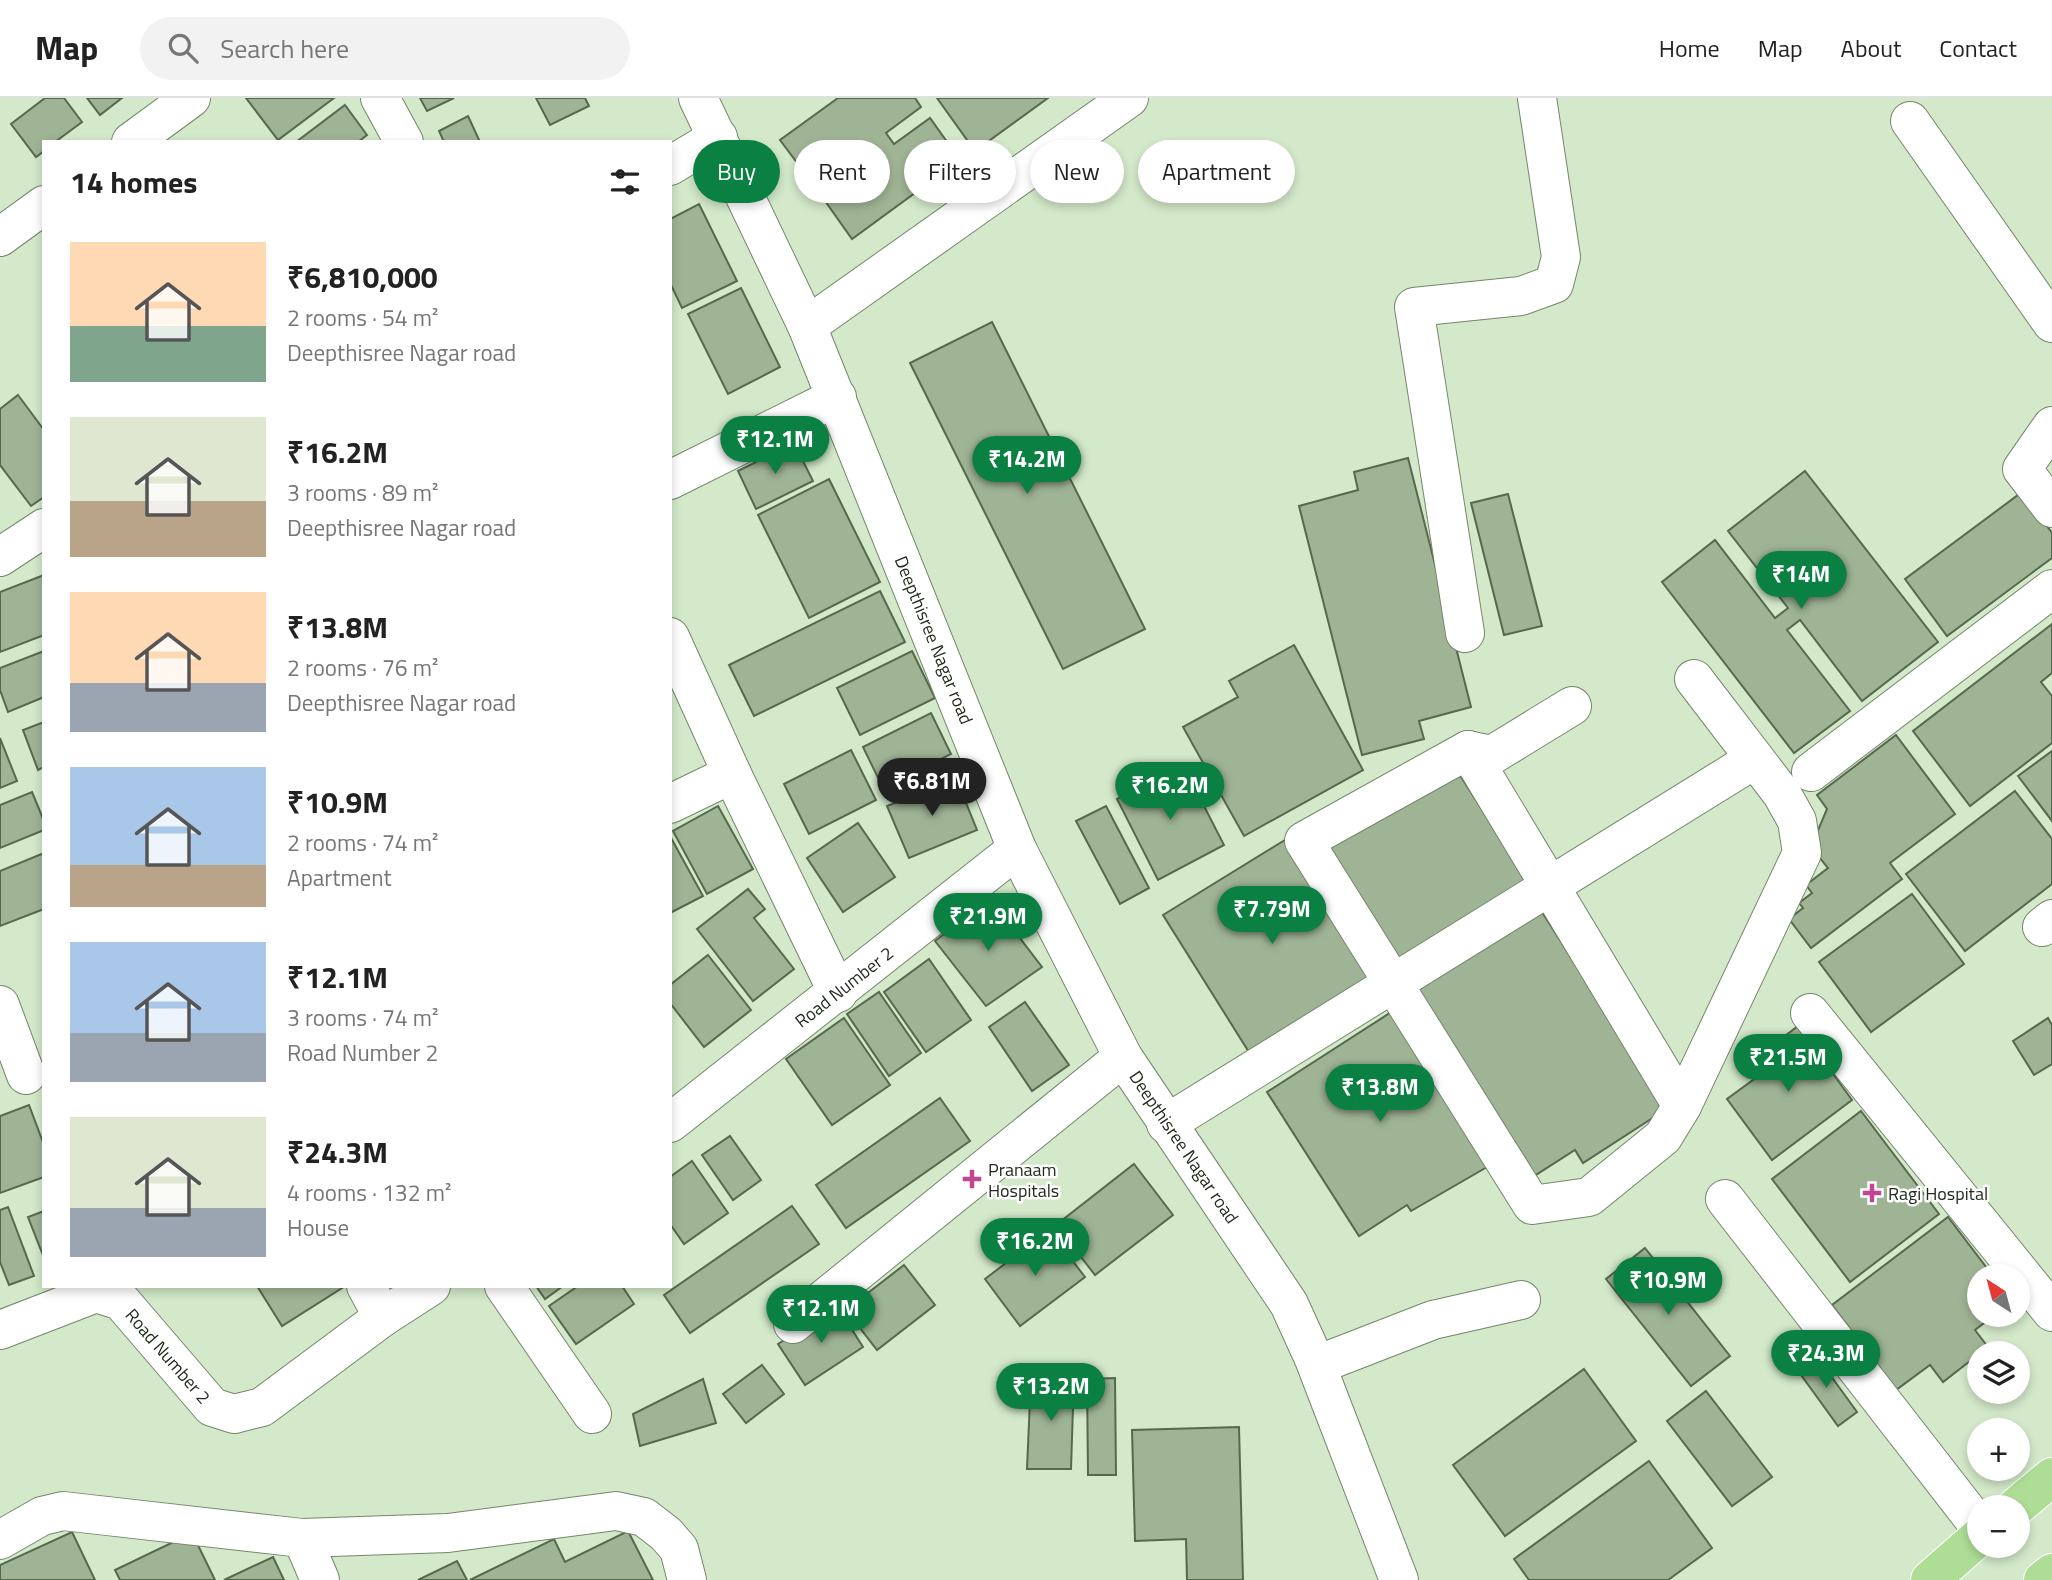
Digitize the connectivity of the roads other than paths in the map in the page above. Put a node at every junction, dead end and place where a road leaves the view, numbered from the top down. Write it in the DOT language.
graph roads {
  1 [pos="191,98"];
  2 [pos="380,98"];
  3 [pos="698,98"];
  4 [pos="1129,98"];
  5 [pos="1537,98"];
  6 [pos="1910,121"];
  7 [pos="718,136"];
  8 [pos="134,140"];
  9 [pos="403,140"];
  10 [pos="672,165"];
  11 [pos="42,206"];
  12 [pos="0,237"];
  13 [pos="2052,323"];
  14 [pos="807,326"];
  15 [pos="837,397"];
  16 [pos="2052,426"];
  17 [pos="672,479"];
  18 [pos="2052,508"];
  19 [pos="42,529"];
  20 [pos="0,557"];
  21 [pos="2052,589"];
  22 [pos="1465,633"];
  23 [pos="672,642"];
  24 [pos="1693,679"];
  25 [pos="1572,706"];
  26 [pos="1468,750"];
  27 [pos="1755,759"];
  28 [pos="1811,772"];
  29 [pos="732,774"];
  30 [pos="672,803"];
  31 [pos="1017,849"];
  32 [pos="1548,887"];
  33 [pos="1392,986"];
  34 [pos="838,993"];
  35 [pos="0,1005"];
  36 [pos="1810,1013"];
  37 [pos="1123,1057"];
  38 [pos="23,1076"];
  39 [pos="1682,1106"];
  40 [pos="672,1120"];
  41 [pos="1166,1124"];
  42 [pos="1725,1199"];
  43 [pos="424,1288"];
  44 [pos="505,1288"];
  45 [pos="1521,1300"];
  46 [pos="374,1302"];
  47 [pos="2052,1312"];
  48 [pos="793,1324"];
  49 [pos="0,1330"];
  50 [pos="1316,1362"];
  51 [pos="592,1414"];
  52 [pos="2052,1476"];
  53 [pos="2030,1495"];
  54 [pos="1967,1511"];
  55 [pos="302,1538"];
  56 [pos="0,1540"];
  57 [pos="1967,1548"];
  58 [pos="2052,1573"];
  59 [pos="320,1580"];
  60 [pos="687,1580"];
  61 [pos="1399,1580"];
  62 [pos="1930,1580"];
  63 [pos="2043,1580"];
  1 -- 8 [label="street"];
  2 -- 9 [label="street"];
  3 -- 7 [label="street, Deepthisree Nagar road"];
  4 -- 14 [label="street"];
  5 -- 22 [label="street"];
  6 -- 13 [label="street"];
  7 -- 10 [label="street"];
  7 -- 14 [label="street, Deepthisree Nagar road"];
  11 -- 12 [label="street"];
  14 -- 15 [label="street, Deepthisree Nagar road"];
  15 -- 17 [label="street"];
  15 -- 31 [label="street, Deepthisree Nagar road"];
  16 -- 18 [label="street"];
  19 -- 20 [label="street"];
  21 -- 28 [label="street"];
  23 -- 29 [label="street"];
  24 -- 27 [label="street"];
  25 -- 26 [label="street"];
  26 -- 32 [label="street"];
  26 -- 33 [label="street"];
  27 -- 32 [label="street"];
  27 -- 39 [label="street"];
  29 -- 30 [label="street"];
  29 -- 34 [label="street"];
  31 -- 34 [label="street, Road Number 2"];
  31 -- 37 [label="street, Deepthisree Nagar road"];
  32 -- 33 [label="street"];
  32 -- 39 [label="street"];
  33 -- 39 [label="street"];
  33 -- 41 [label="street"];
  34 -- 40 [label="street, Road Number 2"];
  35 -- 38 [label="street"];
  36 -- 47 [label="street"];
  37 -- 41 [label="street, Deepthisree Nagar road"];
  37 -- 48 [label="street"];
  41 -- 50 [label="street, Deepthisree Nagar road"];
  42 -- 54 [label="street"];
  43 -- 46 [label="street, Road Number 2"];
  44 -- 51 [label="street"];
  45 -- 50 [label="street"];
  46 -- 49 [label="street, Road Number 2"];
  50 -- 61 [label="street, Deepthisree Nagar road"];
  52 -- 53 [label="highway"];
  55 -- 56 [label="street"];
  55 -- 59 [label="street"];
  55 -- 60 [label="street"];
  57 -- 62 [label="highway"];
  58 -- 63 [label="highway"];
}
